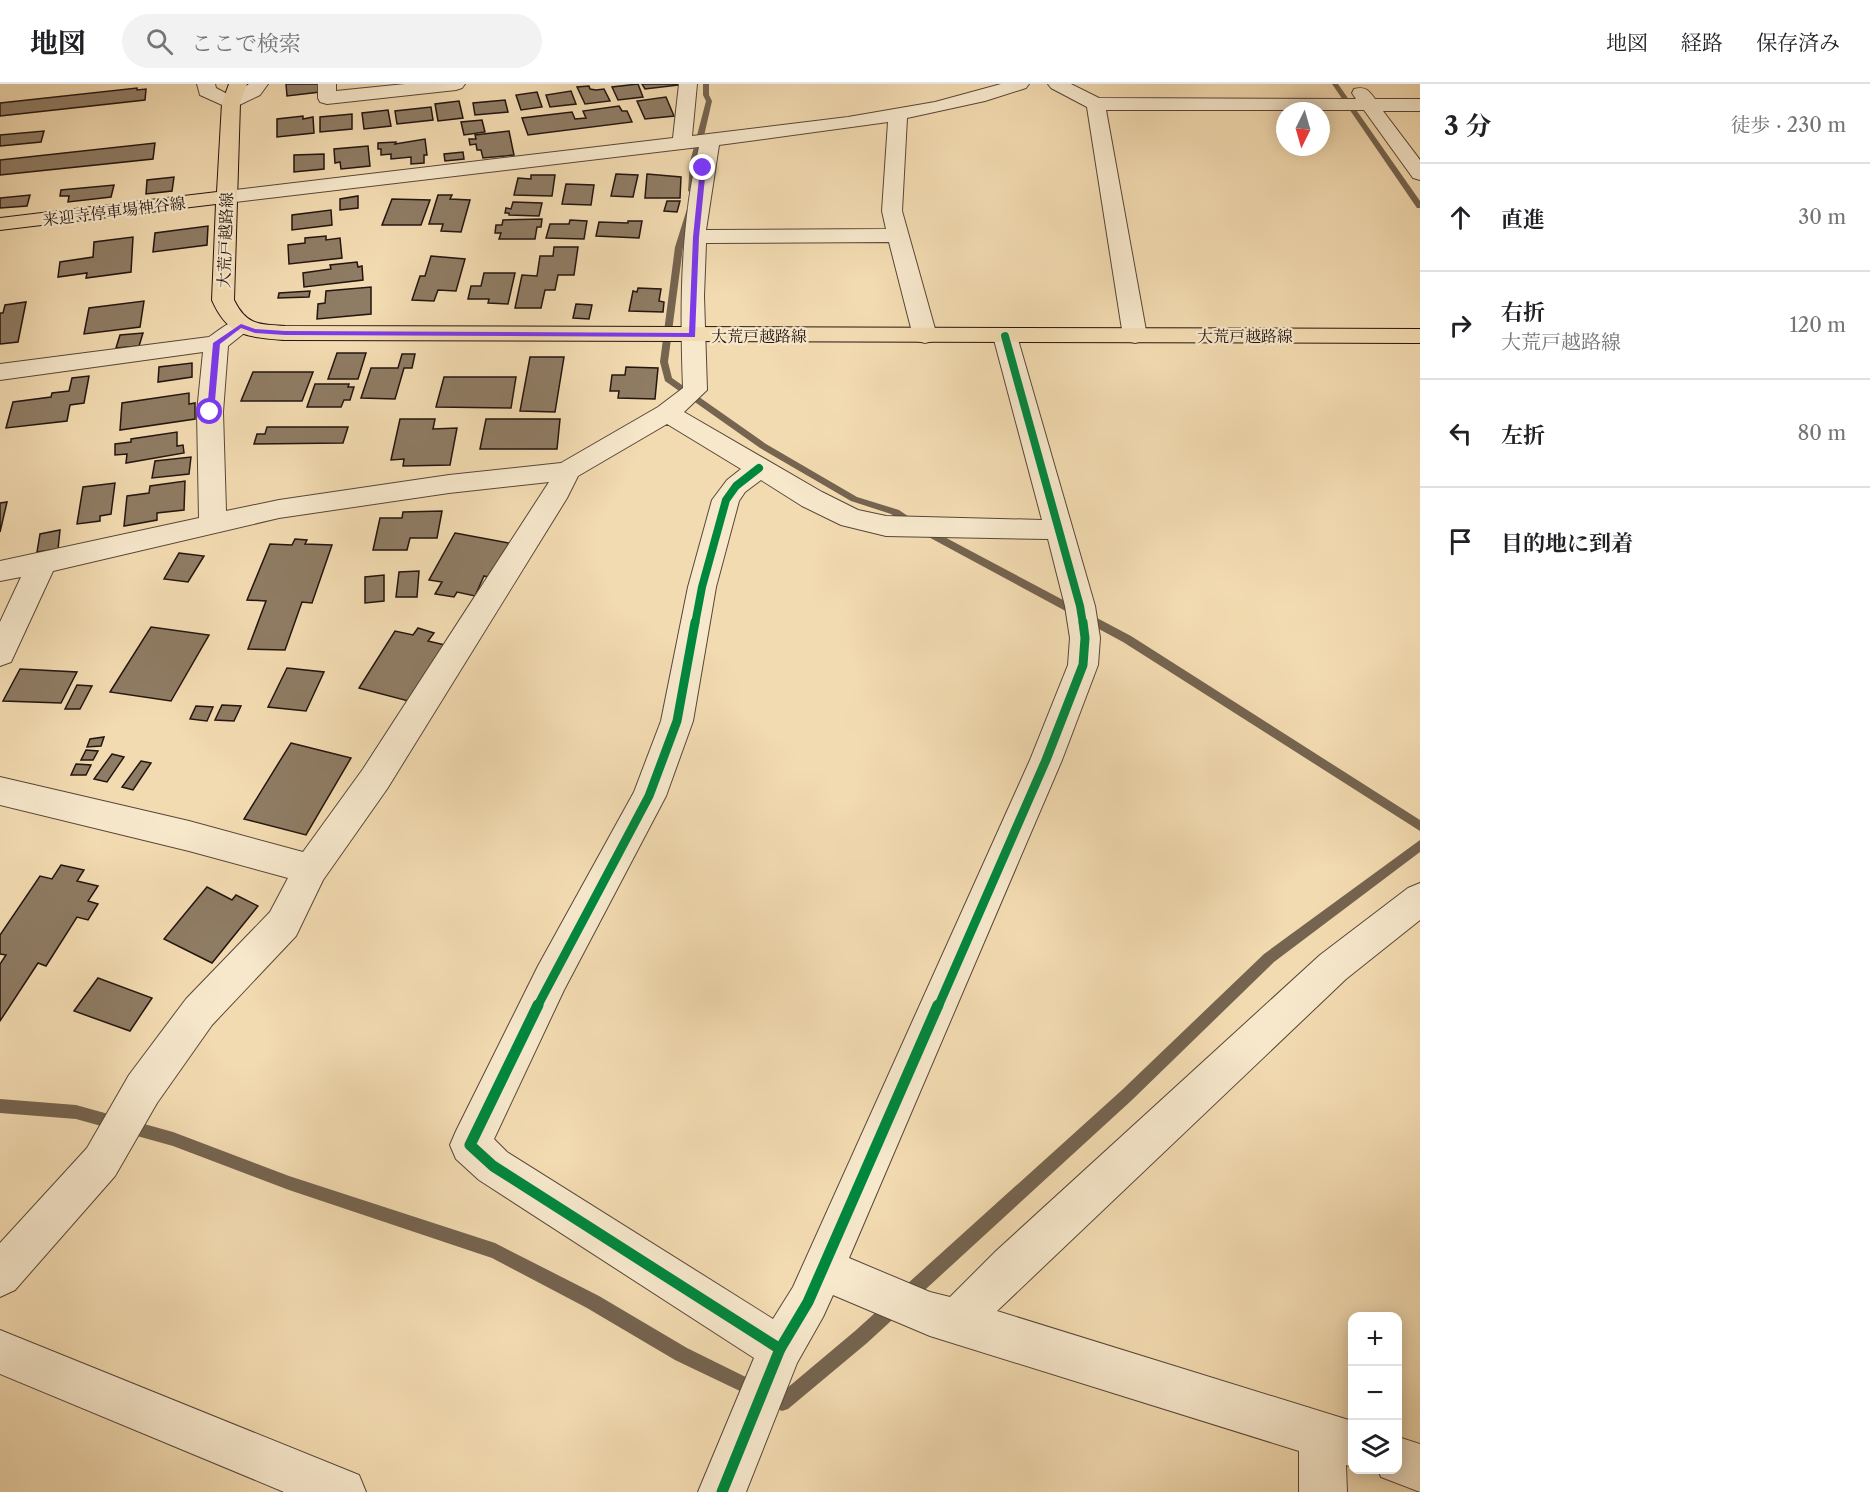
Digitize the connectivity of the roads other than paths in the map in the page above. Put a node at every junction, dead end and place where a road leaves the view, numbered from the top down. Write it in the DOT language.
graph roads {
  1 [pos="206,84"];
  2 [pos="238,84"];
  3 [pos="259,84"];
  4 [pos="327,84"];
  5 [pos="453,84"];
  6 [pos="688,84"];
  7 [pos="1020,84"];
  8 [pos="1057,84"];
  9 [pos="1354,84"];
  10 [pos="231,103"];
  11 [pos="1096,104"];
  12 [pos="1369,105"];
  13 [pos="1420,105"];
  14 [pos="898,115"];
  15 [pos="710,140"];
  16 [pos="682,143"];
  17 [pos="1420,174"];
  18 [pos="227,197"];
  19 [pos="0,224"];
  20 [pos="899,236"];
  21 [pos="696,237"];
  22 [pos="241,326"];
  23 [pos="693,335"];
  24 [pos="925,336"];
  25 [pos="1005,336"];
  26 [pos="1136,336"];
  27 [pos="1420,336"];
  28 [pos="216,343"];
  29 [pos="0,372"];
  30 [pos="667,412"];
  31 [pos="759,468"];
  32 [pos="567,471"];
  33 [pos="213,523"];
  34 [pos="1057,530"];
  35 [pos="42,563"];
  36 [pos="0,571"];
  37 [pos="0,654"];
  38 [pos="0,791"];
  39 [pos="311,869"];
  40 [pos="1420,899"];
  41 [pos="823,1269"];
  42 [pos="0,1275"];
  43 [pos="957,1321"];
  44 [pos="780,1349"];
  45 [pos="0,1352"];
  46 [pos="1337,1438"];
  47 [pos="1402,1461"];
  48 [pos="1420,1468"];
  49 [pos="342,1492"];
  50 [pos="722,1492"];
  51 [pos="1323,1492"];
  1 -- 10 [label="street"];
  2 -- 10 [label="main road, 大荒戸越路線"];
  3 -- 10 [label="street"];
  4 -- 5 [label="street"];
  6 -- 16 [label="street"];
  7 -- 14 [label="street"];
  8 -- 11 [label="street"];
  9 -- 12 [label="street"];
  10 -- 18 [label="main road, 大荒戸越路線"];
  11 -- 12 [label="street"];
  11 -- 26 [label="street"];
  12 -- 13 [label="street"];
  12 -- 17 [label="street"];
  14 -- 15 [label="street"];
  14 -- 20 [label="street"];
  15 -- 16 [label="street"];
  15 -- 21 [label="street"];
  16 -- 18 [label="street"];
  18 -- 19 [label="main road, 来迎寺停車場神谷線"];
  18 -- 22 [label="main road, 大荒戸越路線"];
  20 -- 21 [label="street"];
  20 -- 24 [label="street"];
  21 -- 23 [label="street"];
  22 -- 23 [label="main road, 大荒戸越路線"];
  22 -- 28 [label="street"];
  23 -- 24 [label="main road, 大荒戸越路線"];
  23 -- 30 [label="street"];
  24 -- 25 [label="main road, 大荒戸越路線"];
  25 -- 26 [label="main road, 大荒戸越路線"];
  25 -- 34 [label="street"];
  26 -- 27 [label="main road, 大荒戸越路線"];
  28 -- 29 [label="street"];
  28 -- 33 [label="street"];
  30 -- 31 [label="street"];
  30 -- 32 [label="street"];
  31 -- 34 [label="street"];
  31 -- 44 [label="street"];
  32 -- 33 [label="street"];
  32 -- 39 [label="street"];
  33 -- 35 [label="street"];
  34 -- 41 [label="street"];
  35 -- 36 [label="street"];
  35 -- 37 [label="street"];
  38 -- 39 [label="street"];
  39 -- 42 [label="street"];
  40 -- 43 [label="street"];
  41 -- 43 [label="street"];
  41 -- 44 [label="street"];
  43 -- 46 [label="street"];
  44 -- 50 [label="street"];
  45 -- 49 [label="street"];
  46 -- 51 [label="street"];
  47 -- 48 [label="street"];
}
